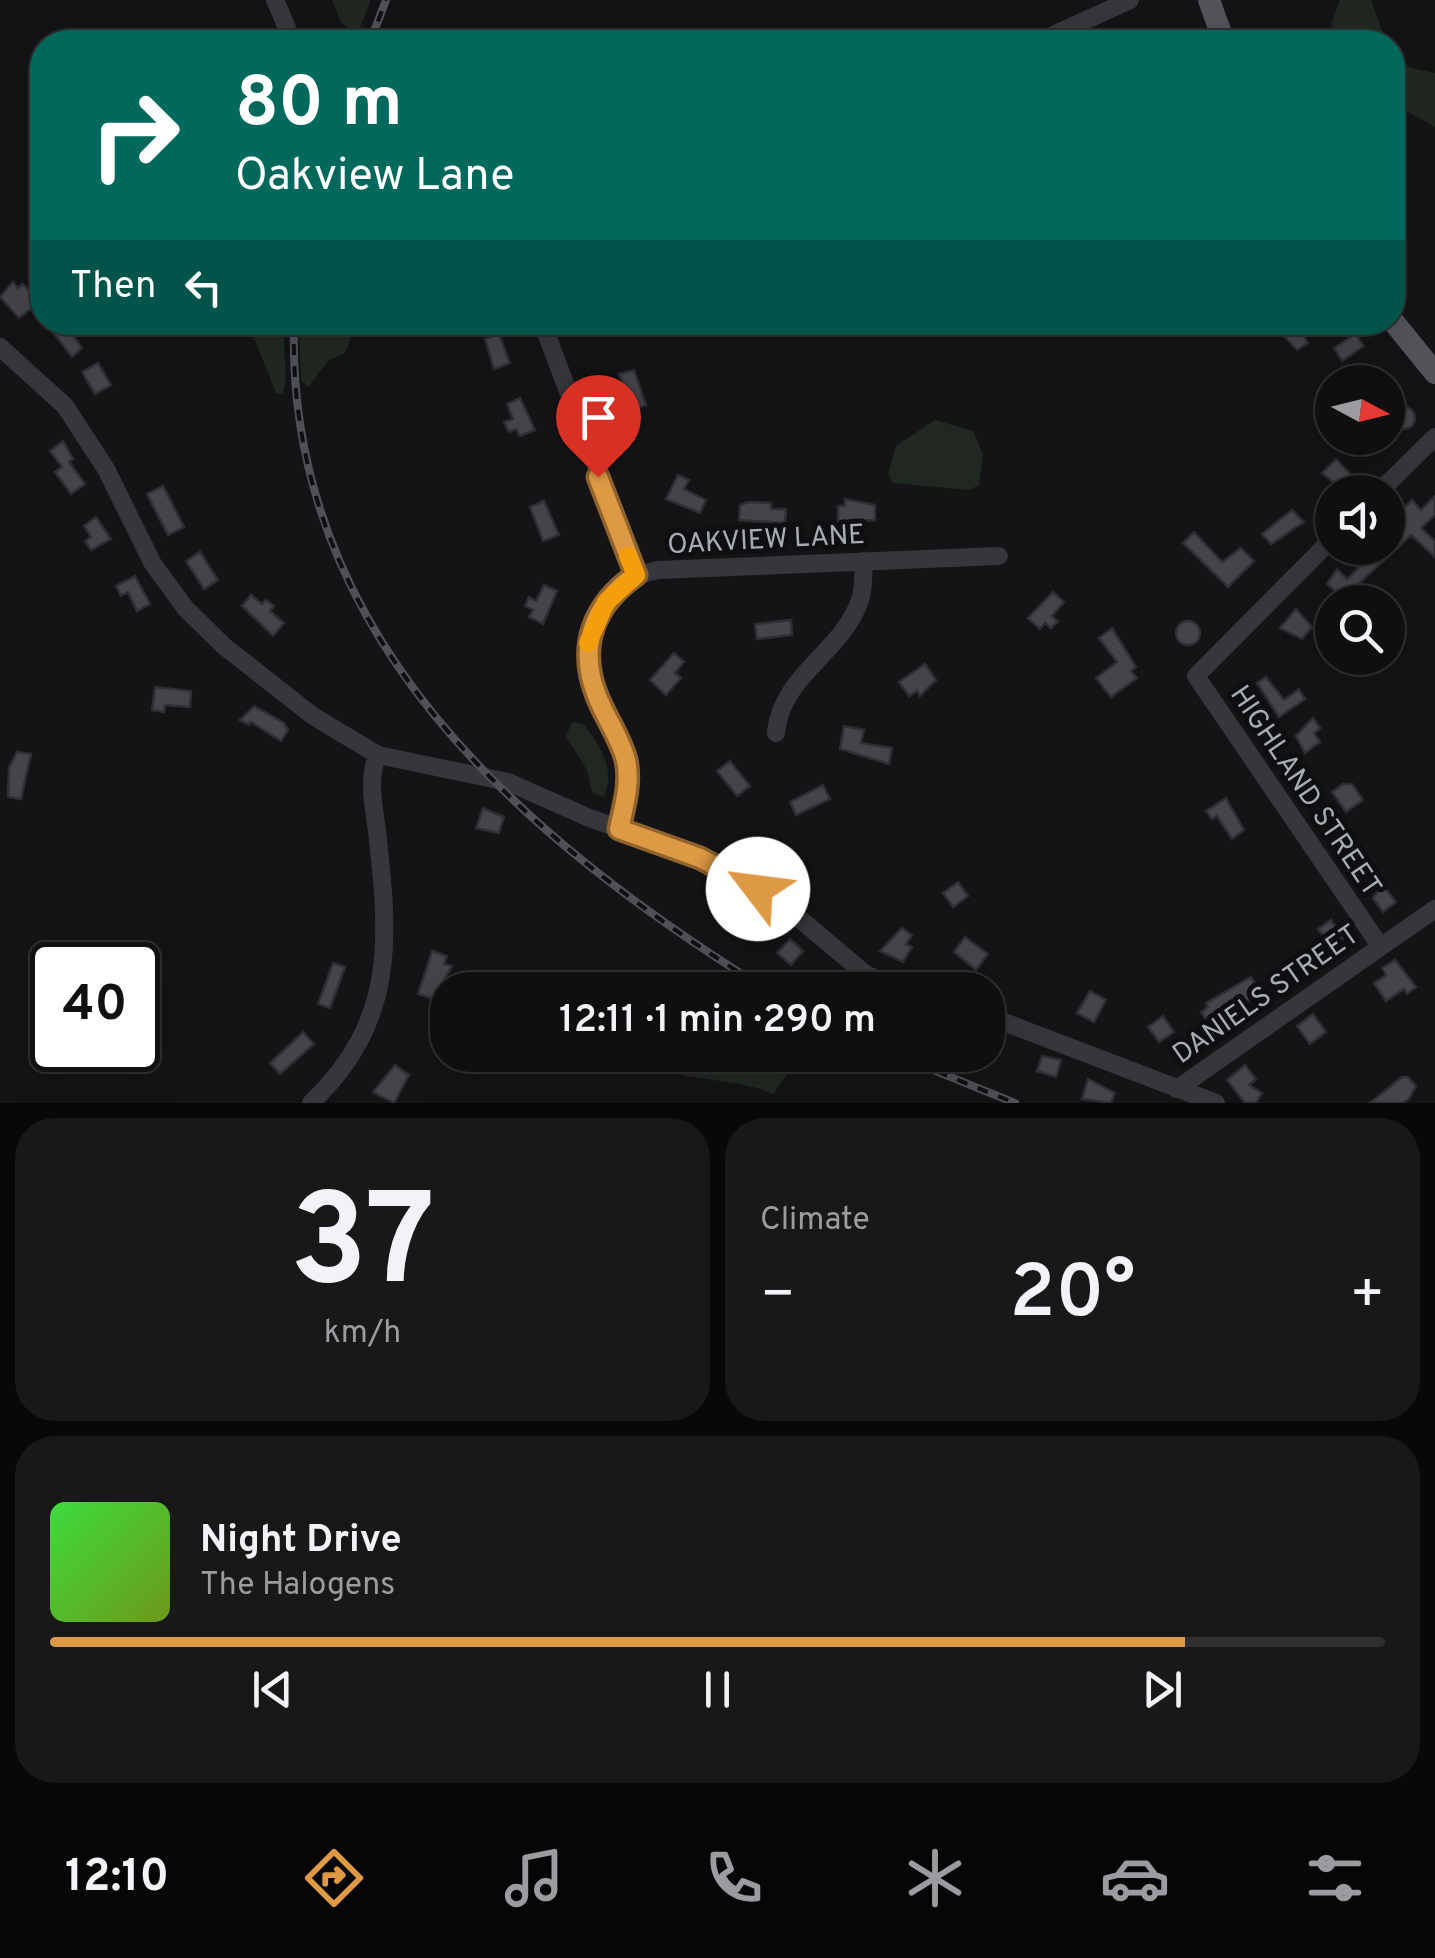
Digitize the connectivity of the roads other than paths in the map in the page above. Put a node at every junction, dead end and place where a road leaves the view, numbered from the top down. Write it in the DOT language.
graph roads {
  1 [pos="275,0"];
  2 [pos="1130,0"];
  3 [pos="1209,0"];
  4 [pos="286,28"];
  5 [pos="1064,30"];
  6 [pos="1220,30"];
  7 [pos="547,335"];
  8 [pos="1404,335"];
  9 [pos="0,347"];
  10 [pos="1435,373"];
  11 [pos="1435,437"];
  12 [pos="1396,475"];
  13 [pos="999,556"];
  14 [pos="1315,557"];
  15 [pos="864,561"];
  16 [pos="636,575"];
  17 [pos="776,732"];
  18 [pos="378,755"];
  19 [pos="619,829"];
  20 [pos="1435,909"];
  21 [pos="1380,946"];
  22 [pos="863,972"];
  23 [pos="1005,1023"];
  24 [pos="1177,1089"];
  25 [pos="311,1103"];
  26 [pos="1216,1103"];
  1 -- 4 [label="street"];
  2 -- 5 [label="street"];
  3 -- 6 [label="main road"];
  7 -- 16 [label="street"];
  8 -- 10 [label="main road"];
  9 -- 18 [label="street"];
  11 -- 12 [label="street"];
  13 -- 15 [label="street, OAKVIEW LANE"];
  14 -- 21 [label="street, HIGHLAND STREET"];
  15 -- 16 [label="street, OAKVIEW LANE"];
  15 -- 17 [label="street"];
  16 -- 19 [label="street, OAKVIEW LANE"];
  18 -- 19 [label="street"];
  18 -- 25 [label="street"];
  19 -- 22 [label="street"];
  20 -- 21 [label="street, DANIELS STREET"];
  21 -- 24 [label="street, DANIELS STREET"];
  23 -- 24 [label="street"];
  24 -- 26 [label="street"];
}
